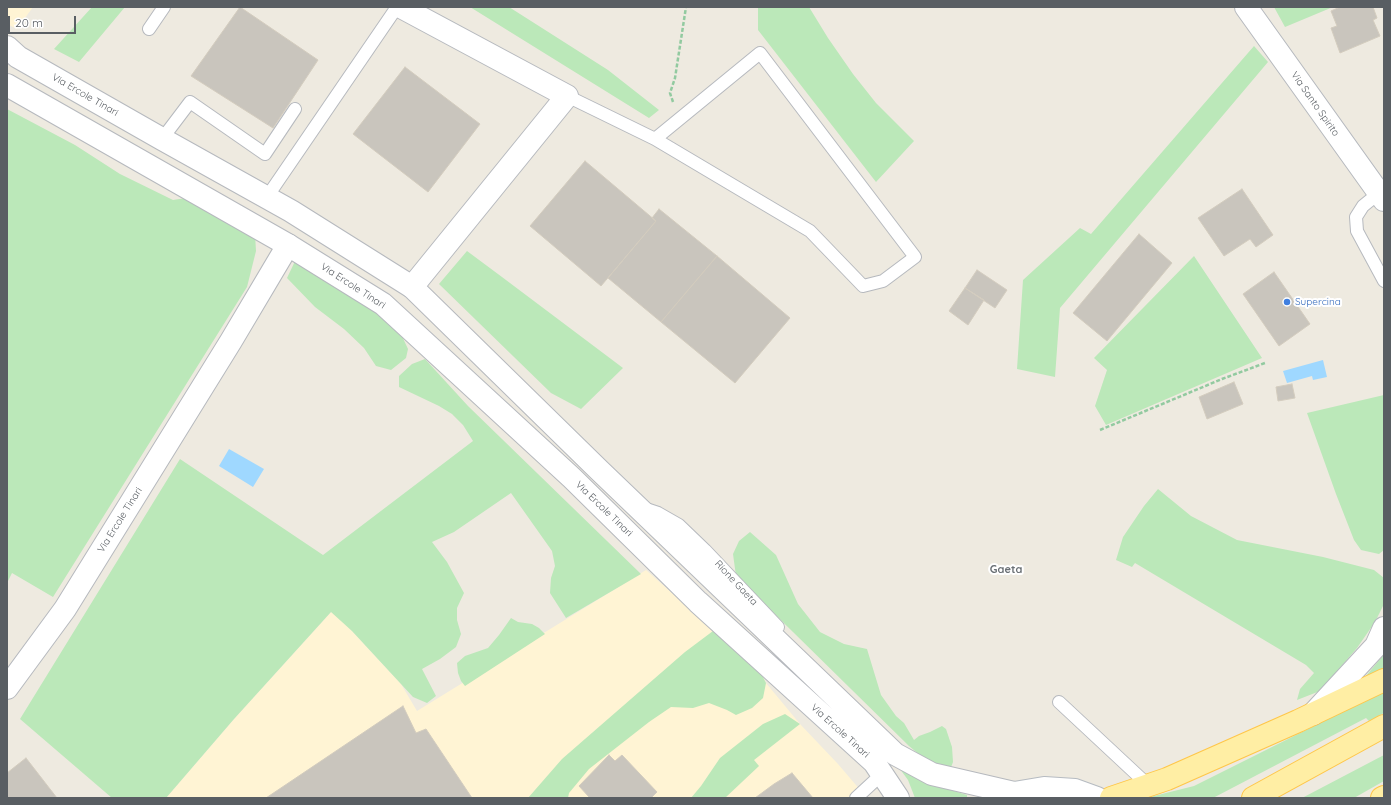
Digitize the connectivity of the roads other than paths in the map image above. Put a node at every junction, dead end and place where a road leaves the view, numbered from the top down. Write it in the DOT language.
graph roads {
  1 [pos="164,7"];
  2 [pos="397,7"];
  3 [pos="401,7"];
  4 [pos="1246,7"];
  5 [pos="149,29"];
  6 [pos="7,47"];
  7 [pos="7,85"];
  8 [pos="567,96"];
  9 [pos="295,109"];
  10 [pos="162,139"];
  11 [pos="655,139"];
  12 [pos="267,197"];
  13 [pos="1382,197"];
  14 [pos="288,245"];
  15 [pos="1384,280"];
  16 [pos="412,287"];
  17 [pos="1384,628"];
  18 [pos="1384,680"];
  19 [pos="7,688"];
  20 [pos="1059,702"];
  21 [pos="1312,714"];
  22 [pos="1384,726"];
  23 [pos="882,774"];
  24 [pos="1148,785"];
  25 [pos="1008,795"];
  26 [pos="856,798"];
  27 [pos="898,798"];
  28 [pos="1097,798"];
  29 [pos="1111,798"];
  30 [pos="1253,798"];
  1 -- 5 [label="lane"];
  2 -- 12 [label="lane"];
  3 -- 8 [label="street"];
  4 -- 13 [label="street, Via Santo Spirito"];
  6 -- 10 [label="street, Via Ercole Tinari"];
  7 -- 14 [label="street, Via Ercole Tinari"];
  8 -- 11 [label="lane"];
  8 -- 16 [label="street"];
  9 -- 10 [label="lane"];
  10 -- 12 [label="street, Via Ercole Tinari"];
  11 -- 11 [label="lane"];
  12 -- 16 [label="street, Via Ercole Tinari"];
  13 -- 15 [label="lane"];
  14 -- 19 [label="street, Via Ercole Tinari"];
  14 -- 23 [label="street, Via Ercole Tinari"];
  16 -- 25 [label="street, Via Ercole Tinari"];
  17 -- 21 [label="street"];
  18 -- 21 [label="main road"];
  20 -- 24 [label="lane"];
  21 -- 24 [label="main road"];
  22 -- 30 [label="main road"];
  23 -- 26 [label="lane"];
  23 -- 27 [label="street, Via Ercole Tinari"];
  24 -- 29 [label="main road"];
  25 -- 28 [label="street, Via Ercole Tinari"];
}
